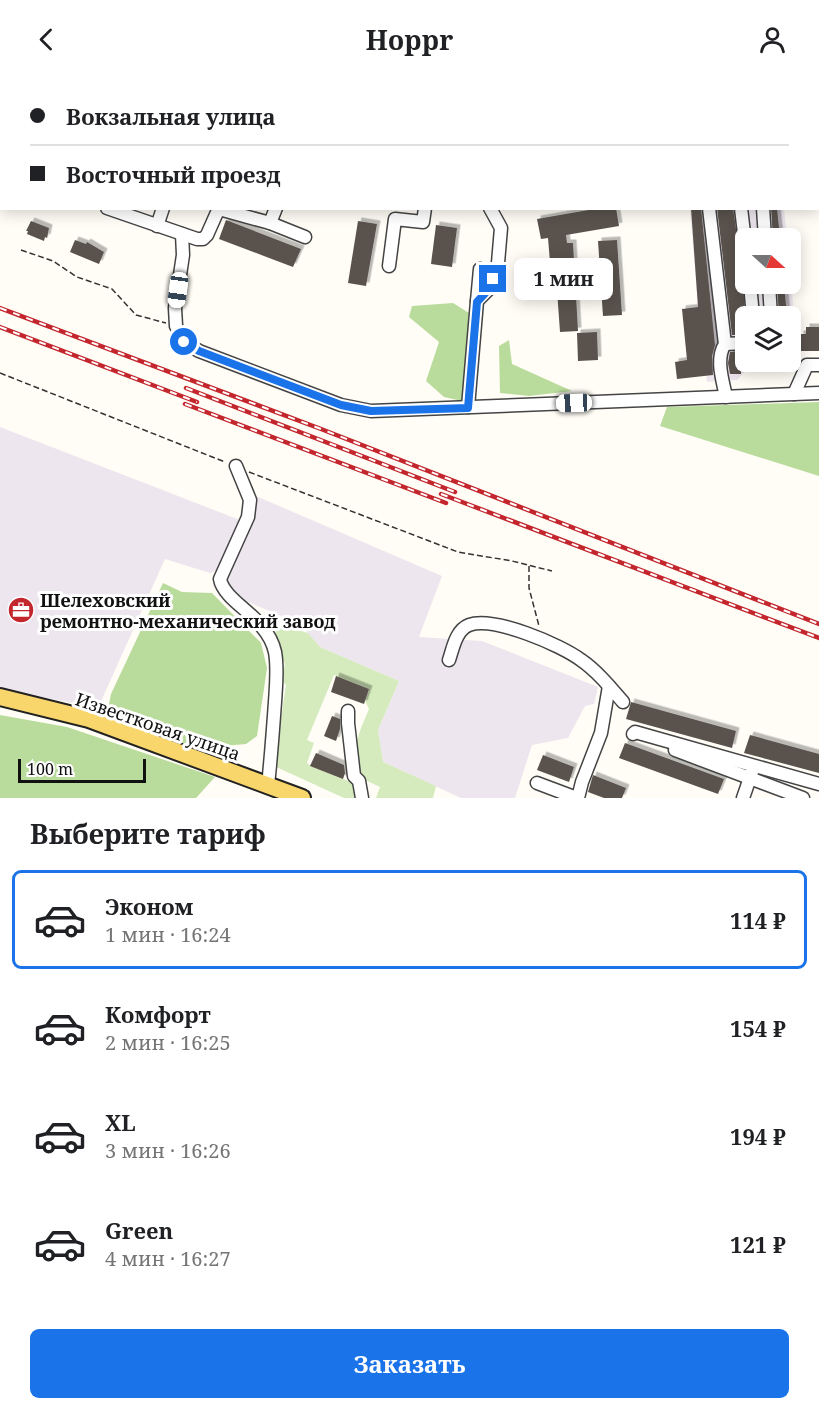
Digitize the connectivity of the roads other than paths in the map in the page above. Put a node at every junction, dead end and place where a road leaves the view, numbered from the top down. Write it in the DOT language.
graph roads {
  1 [pos="113,210"];
  2 [pos="163,210"];
  3 [pos="219,210"];
  4 [pos="223,210"];
  5 [pos="275,210"];
  6 [pos="425,210"];
  7 [pos="491,210"];
  8 [pos="709,210"];
  9 [pos="741,210"];
  10 [pos="763,210"];
  11 [pos="270,223"];
  12 [pos="157,226"];
  13 [pos="743,228"];
  14 [pos="764,228"];
  15 [pos="182,234"];
  16 [pos="305,237"];
  17 [pos="389,266"];
  18 [pos="480,269"];
  19 [pos="477,302"];
  20 [pos="725,344"];
  21 [pos="735,344"];
  22 [pos="819,365"];
  23 [pos="819,393"];
  24 [pos="794,394"];
  25 [pos="726,397"];
  26 [pos="468,408"];
  27 [pos="236,466"];
  28 [pos="449,660"];
  29 [pos="609,686"];
  30 [pos="0,697"];
  31 [pos="623,702"];
  32 [pos="348,711"];
  33 [pos="755,765"];
  34 [pos="750,779"];
  35 [pos="537,783"];
  36 [pos="819,784"];
  37 [pos="268,785"];
  38 [pos="301,798"];
  39 [pos="363,798"];
  40 [pos="578,798"];
  41 [pos="742,798"];
  42 [pos="803,798"];
  1 -- 12 [label="street"];
  2 -- 12 [label="street"];
  3 -- 15 [label="street"];
  4 -- 11 [label="street"];
  5 -- 11 [label="street"];
  6 -- 17 [label="street"];
  7 -- 19 [label="street"];
  8 -- 20 [label="street"];
  9 -- 13 [label="street"];
  10 -- 14 [label="street"];
  11 -- 16 [label="street"];
  12 -- 15 [label="street"];
  15 -- 26 [label="street"];
  18 -- 19 [label="street"];
  19 -- 26 [label="street"];
  20 -- 21 [label="street"];
  20 -- 25 [label="street"];
  22 -- 24 [label="street"];
  23 -- 24 [label="street"];
  24 -- 25 [label="street"];
  25 -- 26 [label="street"];
  27 -- 37 [label="street"];
  28 -- 29 [label="street"];
  29 -- 31 [label="street"];
  29 -- 40 [label="street"];
  30 -- 37 [label="main road, Известковая улица"];
  32 -- 39 [label="street"];
  33 -- 34 [label="street"];
  33 -- 34 [label="street"];
  33 -- 36 [label="street"];
  34 -- 41 [label="street"];
  34 -- 42 [label="street"];
  35 -- 40 [label="street"];
  37 -- 38 [label="main road, Известковая улица"];
}
